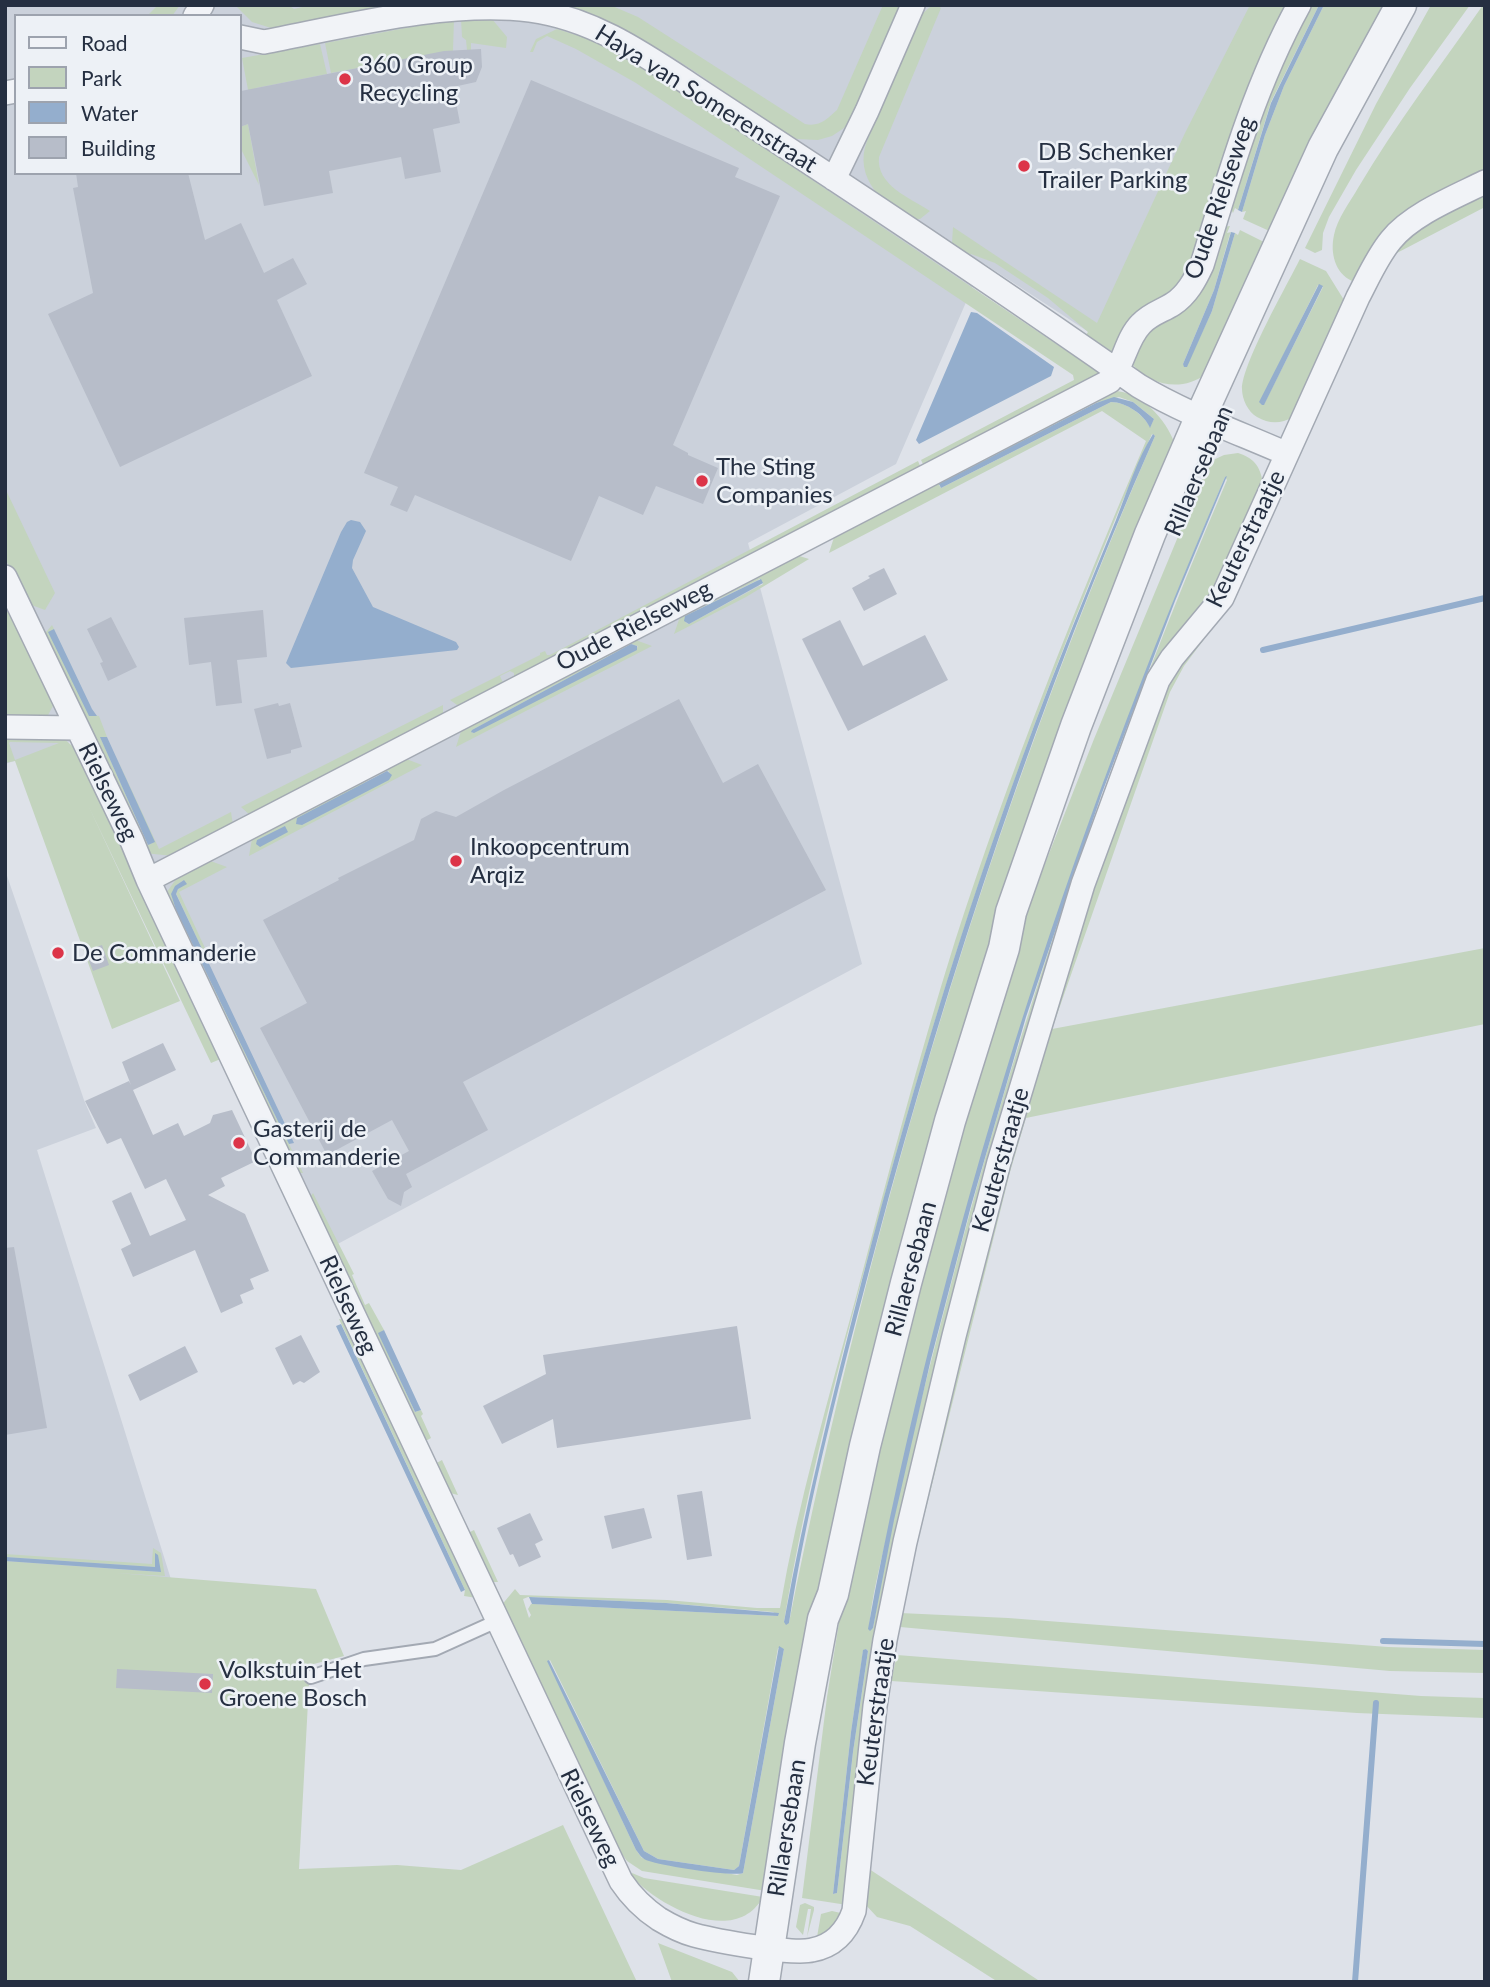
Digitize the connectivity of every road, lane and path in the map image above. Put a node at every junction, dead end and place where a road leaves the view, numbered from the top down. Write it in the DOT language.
graph roads {
  1 [pos="493,5"];
  2 [pos="913,5"];
  3 [pos="1299,5"];
  4 [pos="1401,5"];
  5 [pos="1418,5"];
  6 [pos="524,7"];
  7 [pos="242,37"];
  8 [pos="834,179"];
  9 [pos="1485,182"];
  10 [pos="1118,371"];
  11 [pos="1209,421"];
  12 [pos="1287,453"];
  13 [pos="5,577"];
  14 [pos="5,727"];
  15 [pos="76,728"];
  16 [pos="148,880"];
  17 [pos="497,1621"];
  18 [pos="312,1677"];
  19 [pos="854,1911"];
  20 [pos="778,1949"];
  21 [pos="764,1982"];
  22 [pos="784,1982"];
  1 -- 6 [label="street, Haya van Somerenstraat"];
  1 -- 7 [label="street, Haya van Somerenstraat"];
  2 -- 8 [label="street"];
  3 -- 10 [label="street, Oude Rielseweg"];
  4 -- 11 [label="street, Rillaersebaan"];
  5 -- 11 [label="street, Rillaersebaan"];
  6 -- 8 [label="street, Haya van Somerenstraat"];
  8 -- 10 [label="street, Haya van Somerenstraat"];
  9 -- 12 [label="street, Keuterstraatje"];
  10 -- 11 [label="street"];
  10 -- 16 [label="street, Oude Rielseweg"];
  11 -- 12 [label="street, Keuterstraatje"];
  11 -- 20 [label="street, Rillaersebaan"];
  12 -- 19 [label="street, Keuterstraatje"];
  13 -- 15 [label="street, Rielseweg"];
  14 -- 15 [label="street"];
  15 -- 16 [label="street, Rielseweg"];
  16 -- 17 [label="street, Rielseweg"];
  17 -- 18 [label="lane"];
  17 -- 20 [label="street, Rielseweg"];
  19 -- 20 [label="street, Rielseweg"];
  20 -- 21 [label="street, Rillaersebaan"];
  20 -- 22 [label="street, Rillaersebaan"];
}
